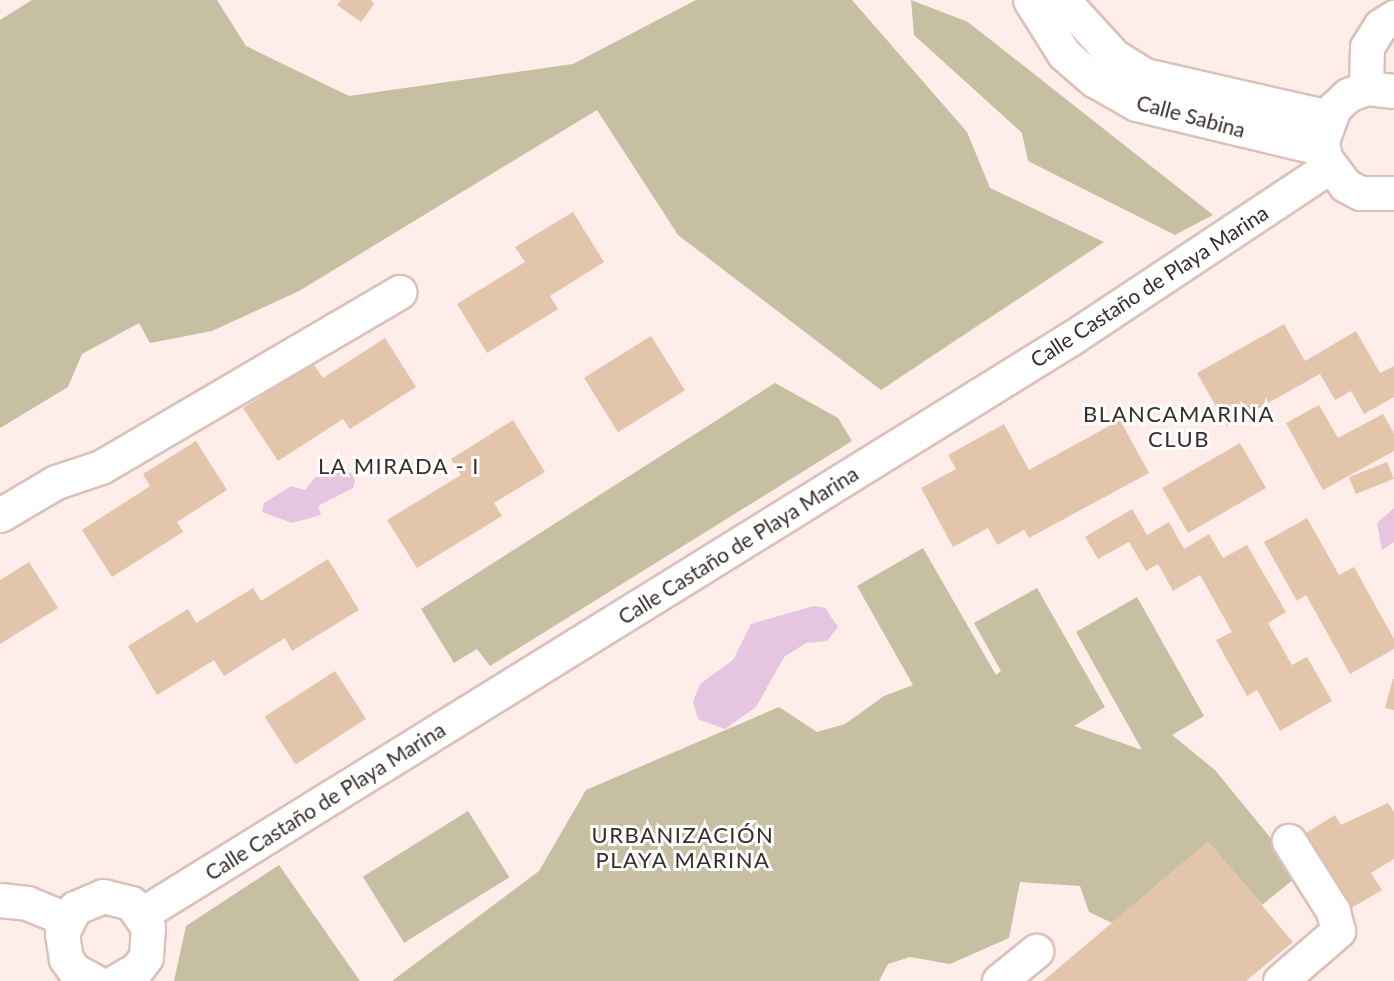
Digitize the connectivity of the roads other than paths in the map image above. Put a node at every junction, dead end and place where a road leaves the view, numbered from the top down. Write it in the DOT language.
graph roads {
  1 [pos="1030,0"];
  2 [pos="1063,0"];
  3 [pos="1394,17"];
  4 [pos="1380,89"];
  5 [pos="1327,144"];
  6 [pos="1394,193"];
  7 [pos="399,292"];
  8 [pos="0,515"];
  9 [pos="1289,840"];
  10 [pos="0,900"];
  11 [pos="141,914"];
  12 [pos="66,919"];
  13 [pos="1036,951"];
  14 [pos="116,980"];
  15 [pos="999,981"];
  16 [pos="1280,981"];
  1 -- 5 [label="street, Calle Sabina"];
  2 -- 5 [label="street, Calle Sabina"];
  3 -- 4 [label="street"];
  4 -- 5 [label="street, Calle Castaño de Playa Marina"];
  5 -- 6 [label="street"];
  5 -- 11 [label="street, Calle Castaño de Playa Marina"];
  7 -- 8 [label="street"];
  9 -- 16 [label="street"];
  10 -- 12 [label="street"];
  11 -- 12 [label="street"];
  11 -- 14 [label="street"];
  12 -- 14 [label="street"];
  13 -- 15 [label="street"];
}
